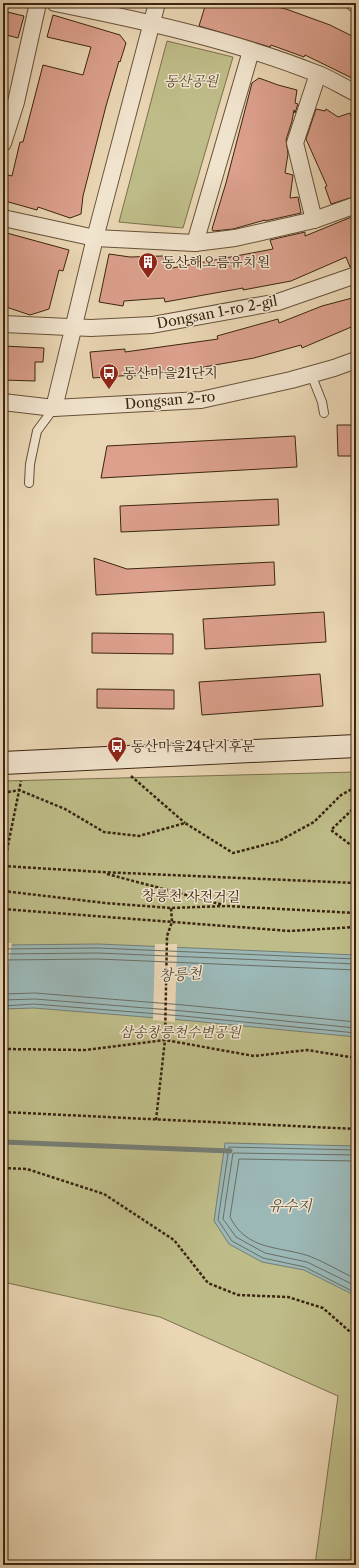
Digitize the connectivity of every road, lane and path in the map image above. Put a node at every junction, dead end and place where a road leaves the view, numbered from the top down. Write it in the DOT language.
graph roads {
  1 [pos="38,3"];
  2 [pos="55,3"];
  3 [pos="157,3"];
  4 [pos="152,24"];
  5 [pos="251,50"];
  6 [pos="318,74"];
  7 [pos="356,93"];
  8 [pos="9,100"];
  9 [pos="3,143"];
  10 [pos="356,205"];
  11 [pos="3,218"];
  12 [pos="314,220"];
  13 [pos="95,238"];
  14 [pos="195,243"];
  15 [pos="356,275"];
  16 [pos="3,324"];
  17 [pos="75,326"];
  18 [pos="356,360"];
  19 [pos="311,374"];
  20 [pos="3,402"];
  21 [pos="54,408"];
  22 [pos="324,413"];
  23 [pos="29,483"];
  24 [pos="356,746"];
  25 [pos="3,763"];
  26 [pos="22,774"];
  27 [pos="129,774"];
  28 [pos="19,790"];
  29 [pos="356,790"];
  30 [pos="3,793"];
  31 [pos="356,806"];
  32 [pos="185,823"];
  33 [pos="356,849"];
  34 [pos="4,866"];
  35 [pos="3,870"];
  36 [pos="101,872"];
  37 [pos="356,884"];
  38 [pos="3,891"];
  39 [pos="226,906"];
  40 [pos="170,908"];
  41 [pos="3,910"];
  42 [pos="356,913"];
  43 [pos="172,922"];
  44 [pos="356,928"];
  45 [pos="165,1040"];
  46 [pos="3,1049"];
  47 [pos="356,1058"];
  48 [pos="3,1112"];
  49 [pos="156,1120"];
  50 [pos="356,1129"];
  51 [pos="3,1168"];
  52 [pos="356,1337"];
  1 -- 8 [label="street"];
  2 -- 4 [label="street"];
  3 -- 4 [label="street"];
  4 -- 5 [label="street"];
  4 -- 13 [label="street"];
  5 -- 6 [label="street"];
  5 -- 14 [label="street"];
  6 -- 7 [label="street"];
  6 -- 12 [label="street"];
  8 -- 9 [label="street"];
  10 -- 12 [label="street"];
  11 -- 13 [label="street"];
  12 -- 14 [label="street"];
  13 -- 14 [label="street"];
  13 -- 17 [label="street"];
  15 -- 17 [label="street, Dongsan 1-ro 2-gil"];
  16 -- 17 [label="street, Dongsan 1-ro 2-gil"];
  17 -- 21 [label="street"];
  18 -- 19 [label="street, Dongsan 2-ro"];
  19 -- 21 [label="street, Dongsan 2-ro"];
  19 -- 22 [label="lane"];
  20 -- 21 [label="street, Dongsan 2-ro"];
  21 -- 23 [label="lane"];
  24 -- 25 [label="street"];
  26 -- 28 [label="path"];
  27 -- 32 [label="path"];
  28 -- 30 [label="path"];
  28 -- 32 [label="path"];
  28 -- 34 [label="path"];
  29 -- 32 [label="path"];
  31 -- 33 [label="path"];
  34 -- 35 [label="path"];
  34 -- 36 [label="path"];
  36 -- 37 [label="path"];
  36 -- 39 [label="path"];
  38 -- 40 [label="path, 창릉천 자전거길"];
  39 -- 40 [label="path, 창릉천 자전거길"];
  39 -- 42 [label="path, 창릉천 자전거길"];
  40 -- 43 [label="path"];
  41 -- 43 [label="path"];
  43 -- 44 [label="path"];
  43 -- 45 [label="path"];
  45 -- 46 [label="path"];
  45 -- 47 [label="path"];
  45 -- 49 [label="path"];
  48 -- 49 [label="path"];
  49 -- 50 [label="path"];
  51 -- 52 [label="path"];
}
